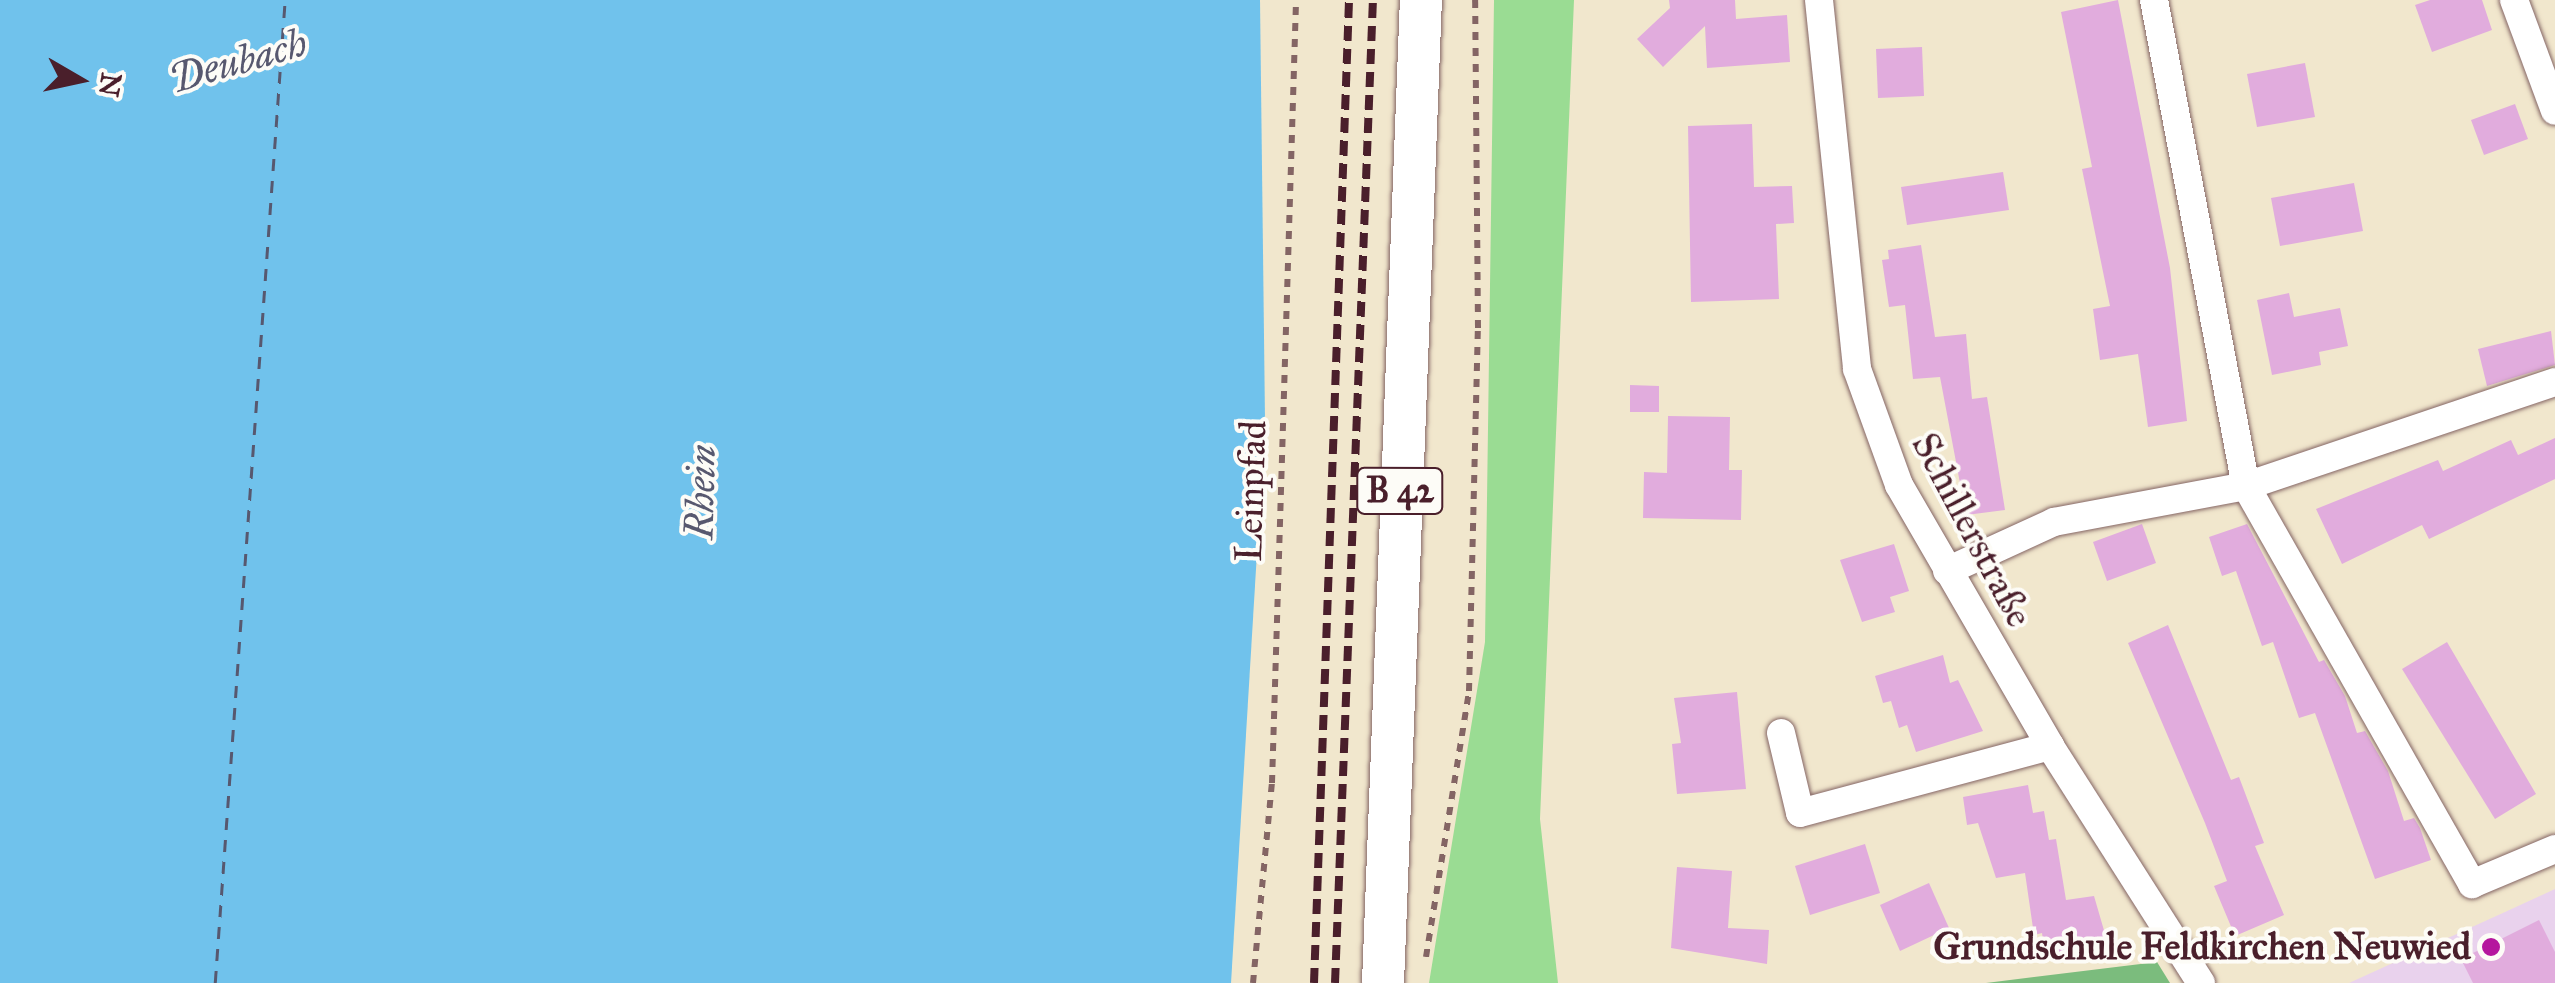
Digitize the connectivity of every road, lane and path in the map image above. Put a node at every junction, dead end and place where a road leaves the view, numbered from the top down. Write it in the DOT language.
graph roads {
  1 [pos="1296,0"];
  2 [pos="1420,0"];
  3 [pos="1475,0"];
  4 [pos="1819,0"];
  5 [pos="2154,0"];
  6 [pos="2514,0"];
  7 [pos="2555,111"];
  8 [pos="2555,382"];
  9 [pos="2246,486"];
  10 [pos="1947,571"];
  11 [pos="1781,733"];
  12 [pos="2050,746"];
  13 [pos="2555,849"];
  14 [pos="1425,968"];
  15 [pos="1252,983"];
  16 [pos="1384,983"];
  17 [pos="2201,983"];
  1 -- 15 [label="path, Leinpfad"];
  2 -- 16 [label="main road, B 42"];
  3 -- 14 [label="path"];
  4 -- 10 [label="street, Schillerstraße"];
  5 -- 9 [label="street"];
  6 -- 7 [label="street"];
  8 -- 9 [label="street"];
  9 -- 10 [label="street"];
  9 -- 13 [label="street"];
  10 -- 12 [label="street, Schillerstraße"];
  11 -- 12 [label="street"];
  12 -- 17 [label="street, Schillerstraße"];
}
